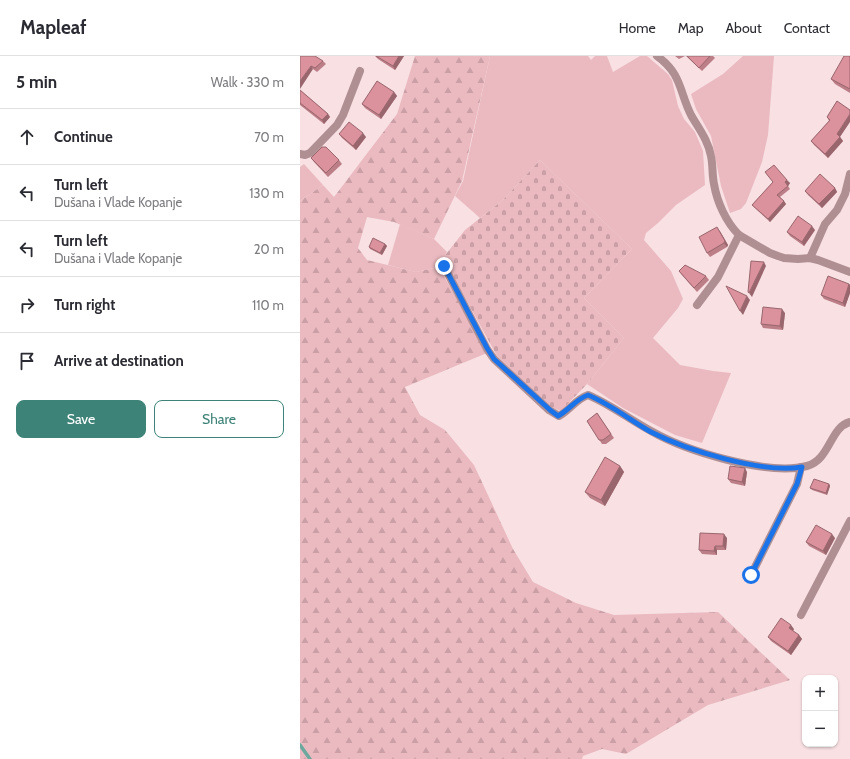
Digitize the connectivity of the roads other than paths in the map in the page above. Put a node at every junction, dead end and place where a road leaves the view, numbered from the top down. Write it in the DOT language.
graph roads {
  1 [pos="656,56"];
  2 [pos="360,71"];
  3 [pos="300,154"];
  4 [pos="850,174"];
  5 [pos="739,235"];
  6 [pos="810,258"];
  7 [pos="444,266"];
  8 [pos="850,272"];
  9 [pos="697,305"];
  10 [pos="850,422"];
  11 [pos="802,467"];
  12 [pos="850,521"];
  13 [pos="751,575"];
  14 [pos="801,615"];
  1 -- 5 [label="street"];
  2 -- 3 [label="street"];
  4 -- 6 [label="street"];
  5 -- 6 [label="street"];
  5 -- 9 [label="street"];
  6 -- 8 [label="street"];
  7 -- 11 [label="street"];
  10 -- 11 [label="street"];
  11 -- 13 [label="street"];
  12 -- 14 [label="street"];
}
